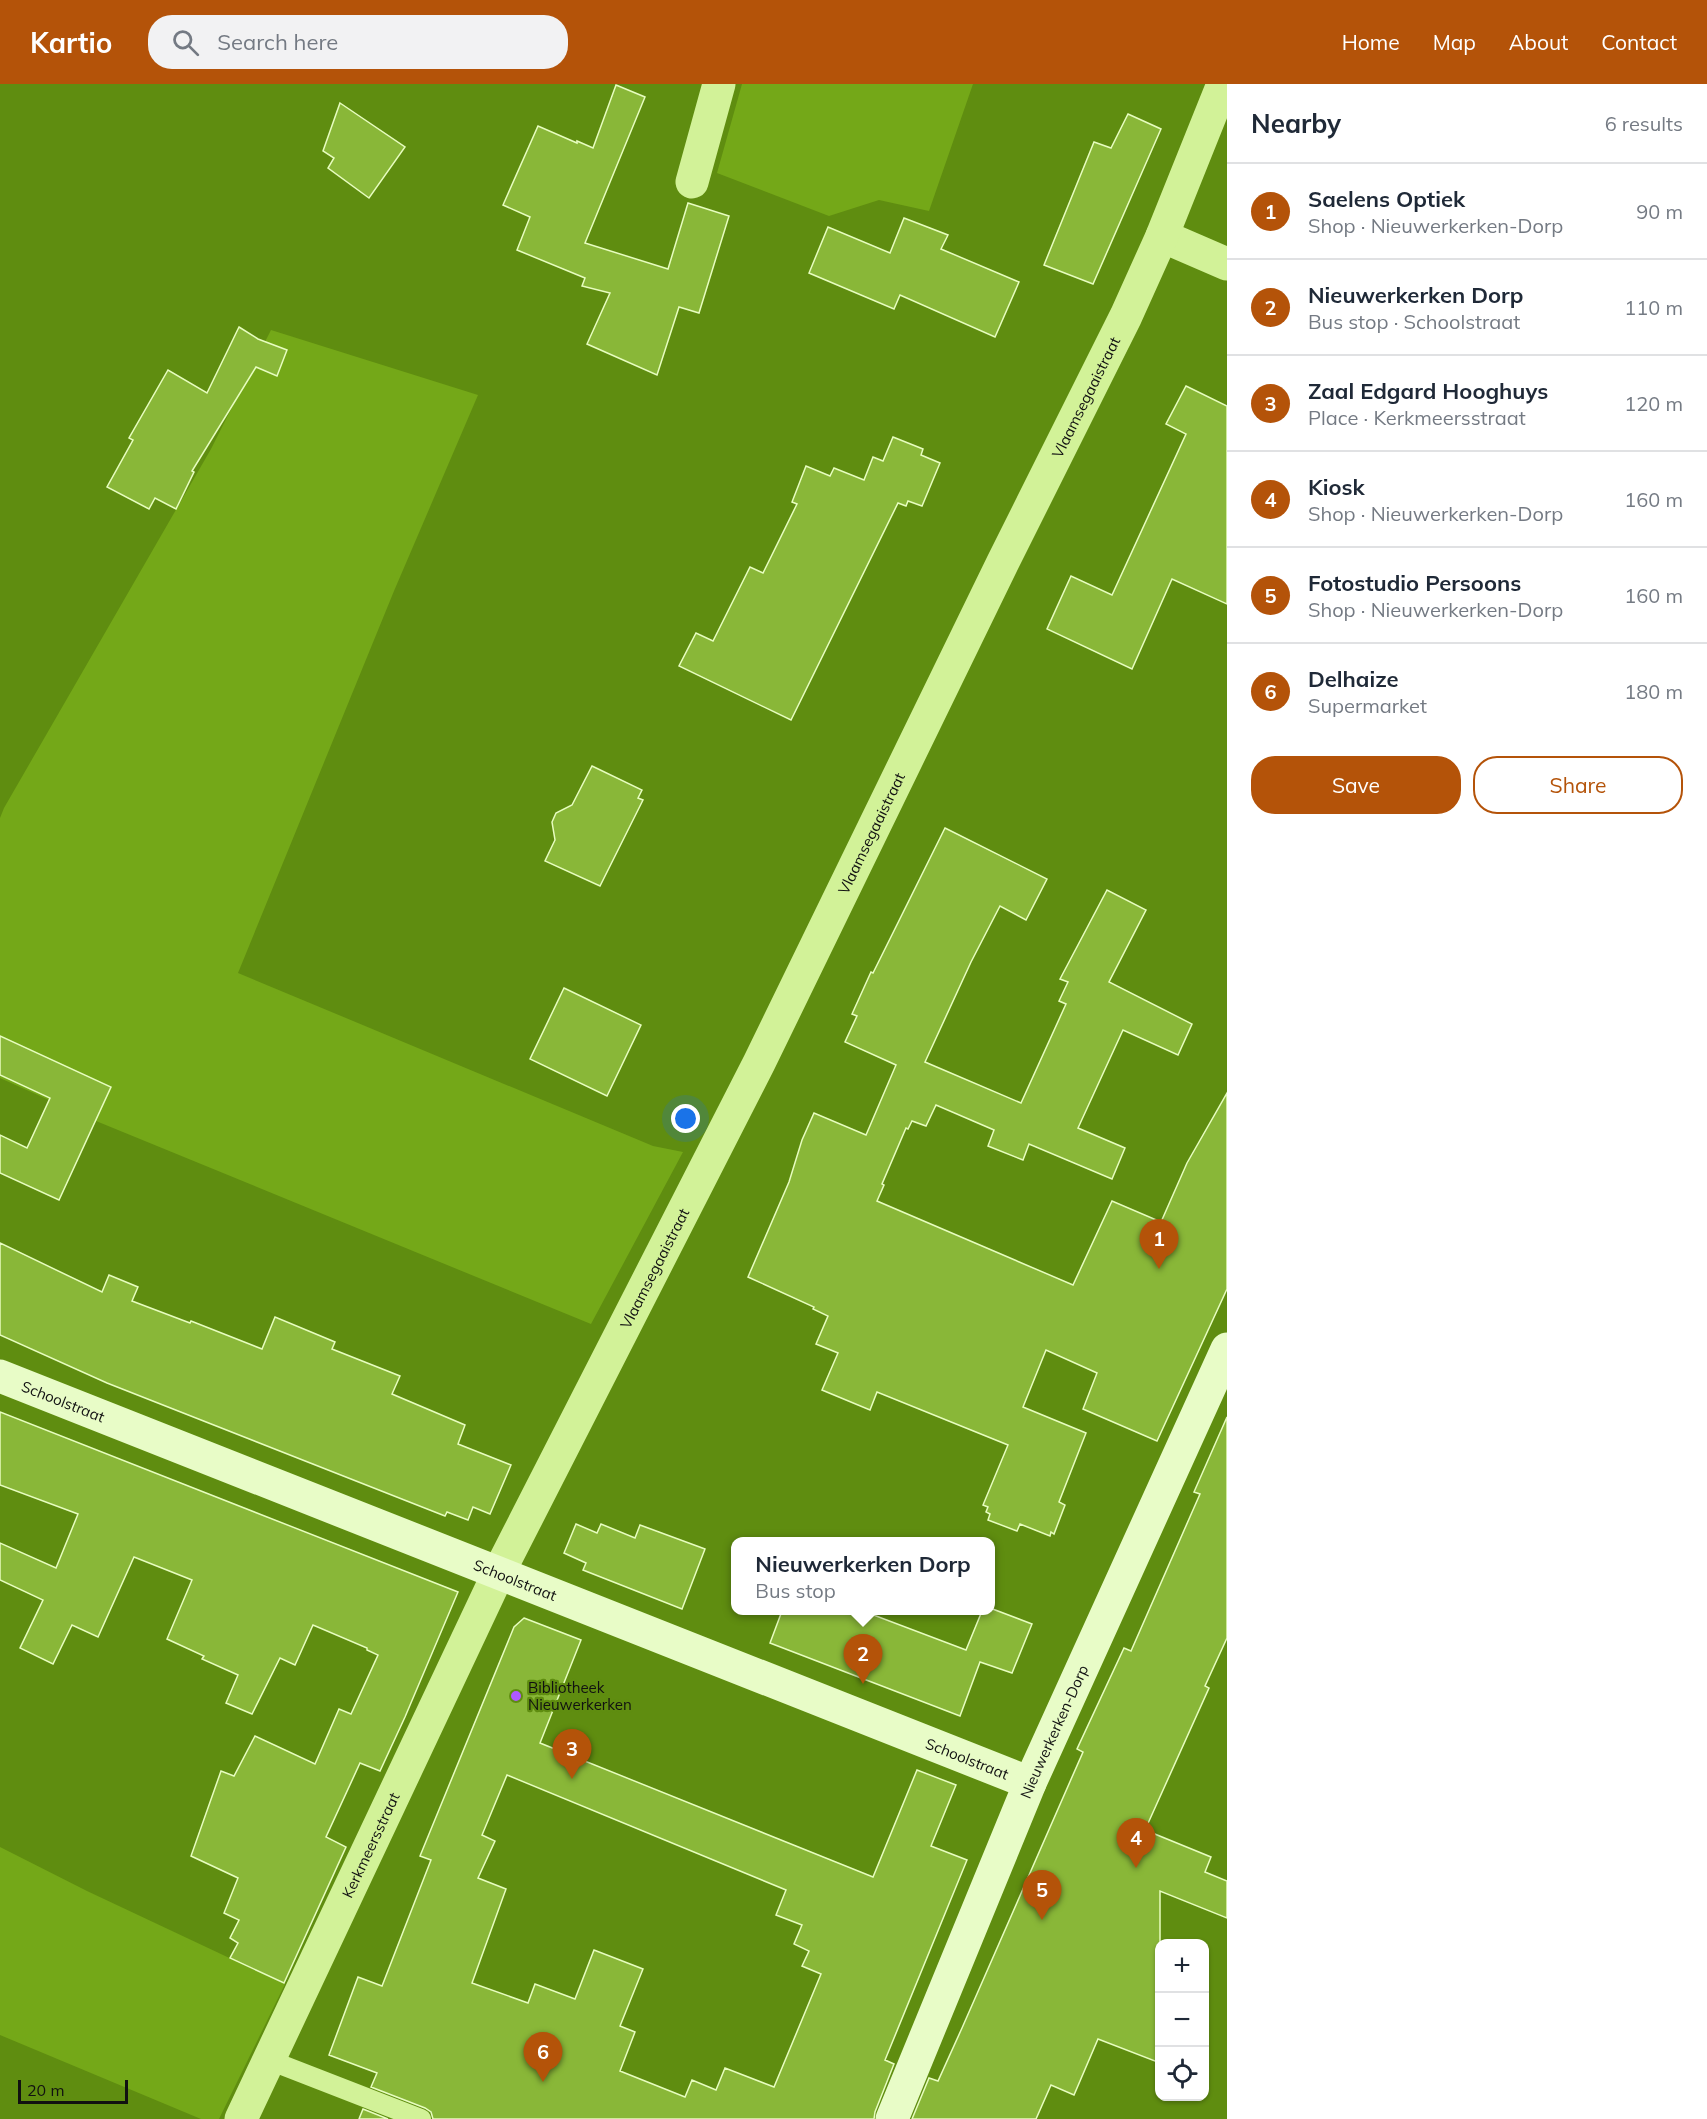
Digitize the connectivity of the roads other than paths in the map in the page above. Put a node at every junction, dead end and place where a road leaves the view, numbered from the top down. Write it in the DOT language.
graph roads {
  1 [pos="719,84"];
  2 [pos="1223,84"];
  3 [pos="692,182"];
  4 [pos="1162,237"];
  5 [pos="1227,264"];
  6 [pos="1227,1349"];
  7 [pos="0,1376"];
  8 [pos="499,1572"];
  9 [pos="1030,1783"];
  10 [pos="269,2060"];
  11 [pos="241,2119"];
  12 [pos="421,2119"];
  13 [pos="892,2119"];
  1 -- 3 [label="street"];
  2 -- 4 [label="street, Vlaamsegaaistraat"];
  4 -- 5 [label="street"];
  4 -- 8 [label="street, Vlaamsegaaistraat"];
  6 -- 9 [label="street, Nieuwerkerken-Dorp"];
  7 -- 8 [label="street, Schoolstraat"];
  8 -- 9 [label="street, Schoolstraat"];
  8 -- 10 [label="street, Kerkmeersstraat"];
  9 -- 13 [label="street, Nieuwerkerken-Dorp"];
  10 -- 11 [label="street, Kerkmeersstraat"];
  10 -- 12 [label="lane"];
}
